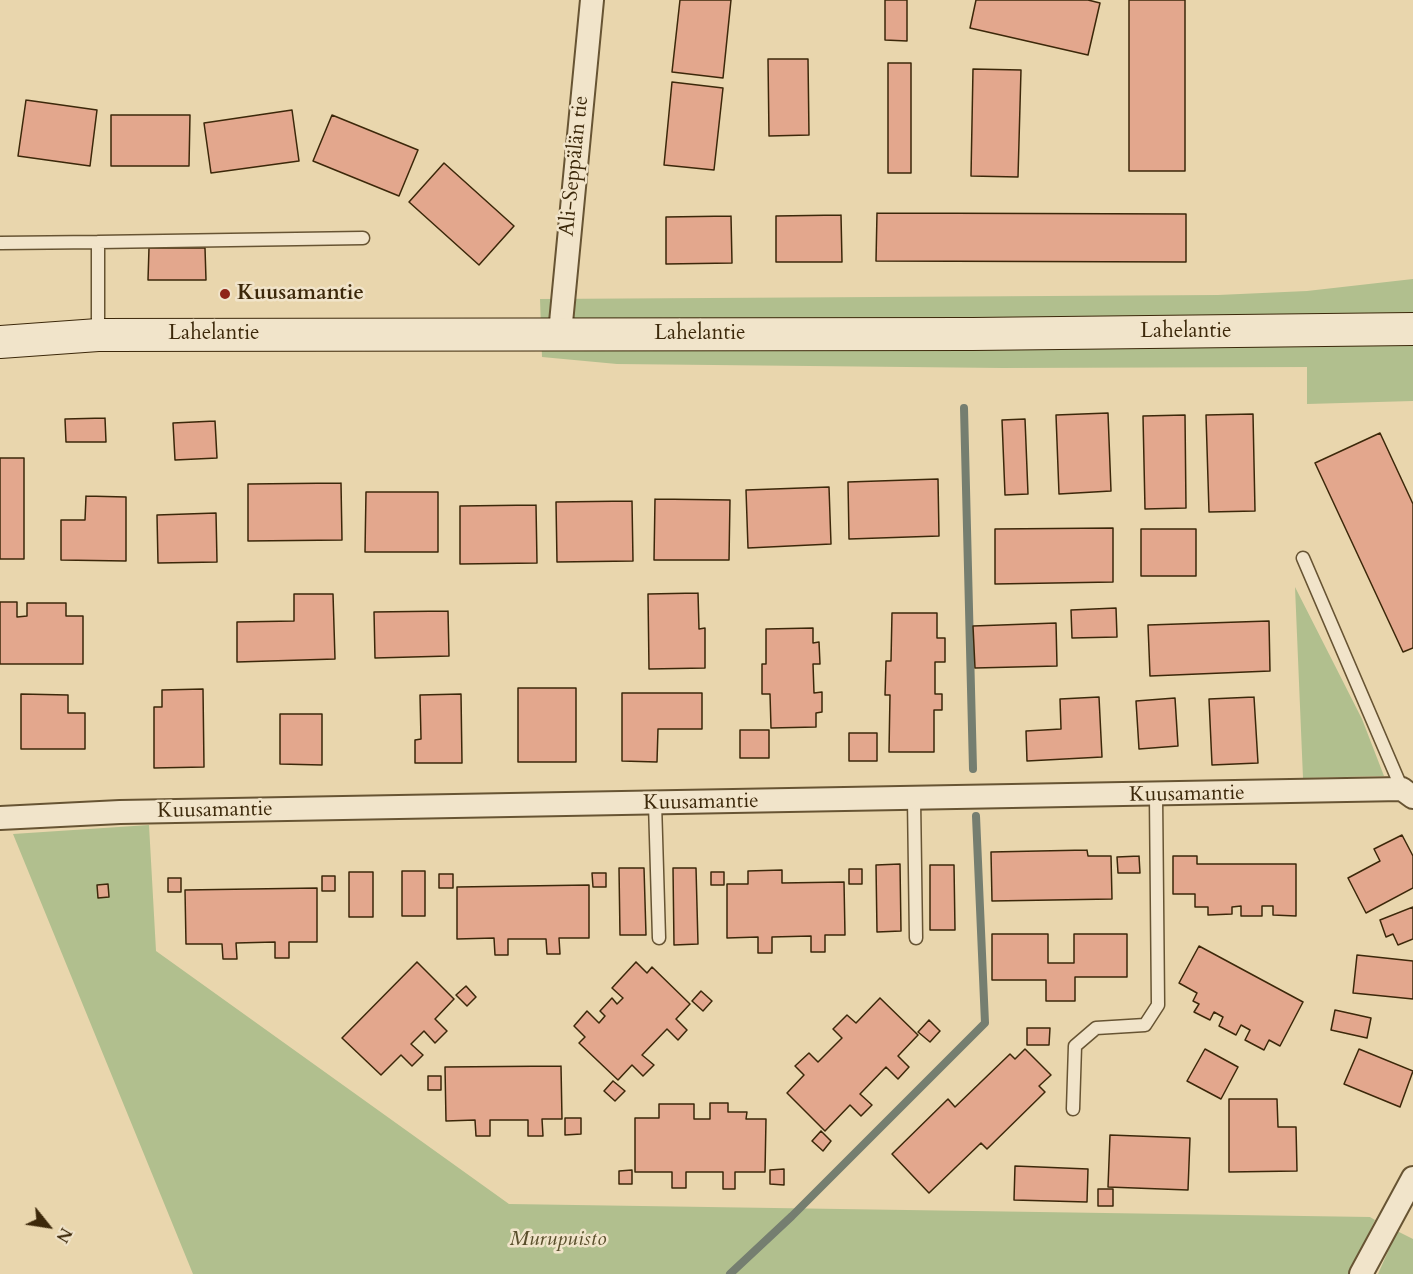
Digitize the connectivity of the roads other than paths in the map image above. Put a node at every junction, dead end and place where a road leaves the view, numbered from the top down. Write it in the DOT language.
graph roads {
  1 [pos="592,0"];
  2 [pos="363,238"];
  3 [pos="98,242"];
  4 [pos="0,243"];
  5 [pos="1409,327"];
  6 [pos="560,333"];
  7 [pos="98,335"];
  8 [pos="0,342"];
  9 [pos="1303,558"];
  10 [pos="1408,793"];
  11 [pos="1156,795"];
  12 [pos="914,799"];
  13 [pos="655,803"];
  14 [pos="0,818"];
  15 [pos="659,938"];
  16 [pos="916,938"];
  17 [pos="1073,1109"];
  18 [pos="1413,1178"];
  19 [pos="1361,1274"];
  1 -- 6 [label="street, Ali-Seppälän tie"];
  2 -- 3 [label="lane"];
  3 -- 4 [label="lane"];
  3 -- 7 [label="lane"];
  5 -- 6 [label="main road, Lahelantie"];
  6 -- 7 [label="main road, Lahelantie"];
  7 -- 8 [label="main road, Lahelantie"];
  9 -- 10 [label="lane"];
  10 -- 11 [label="street, Kuusamantie"];
  11 -- 12 [label="street, Kuusamantie"];
  11 -- 17 [label="lane"];
  12 -- 13 [label="street, Kuusamantie"];
  12 -- 16 [label="lane"];
  13 -- 14 [label="street, Kuusamantie"];
  13 -- 15 [label="lane"];
  18 -- 19 [label="street"];
}
